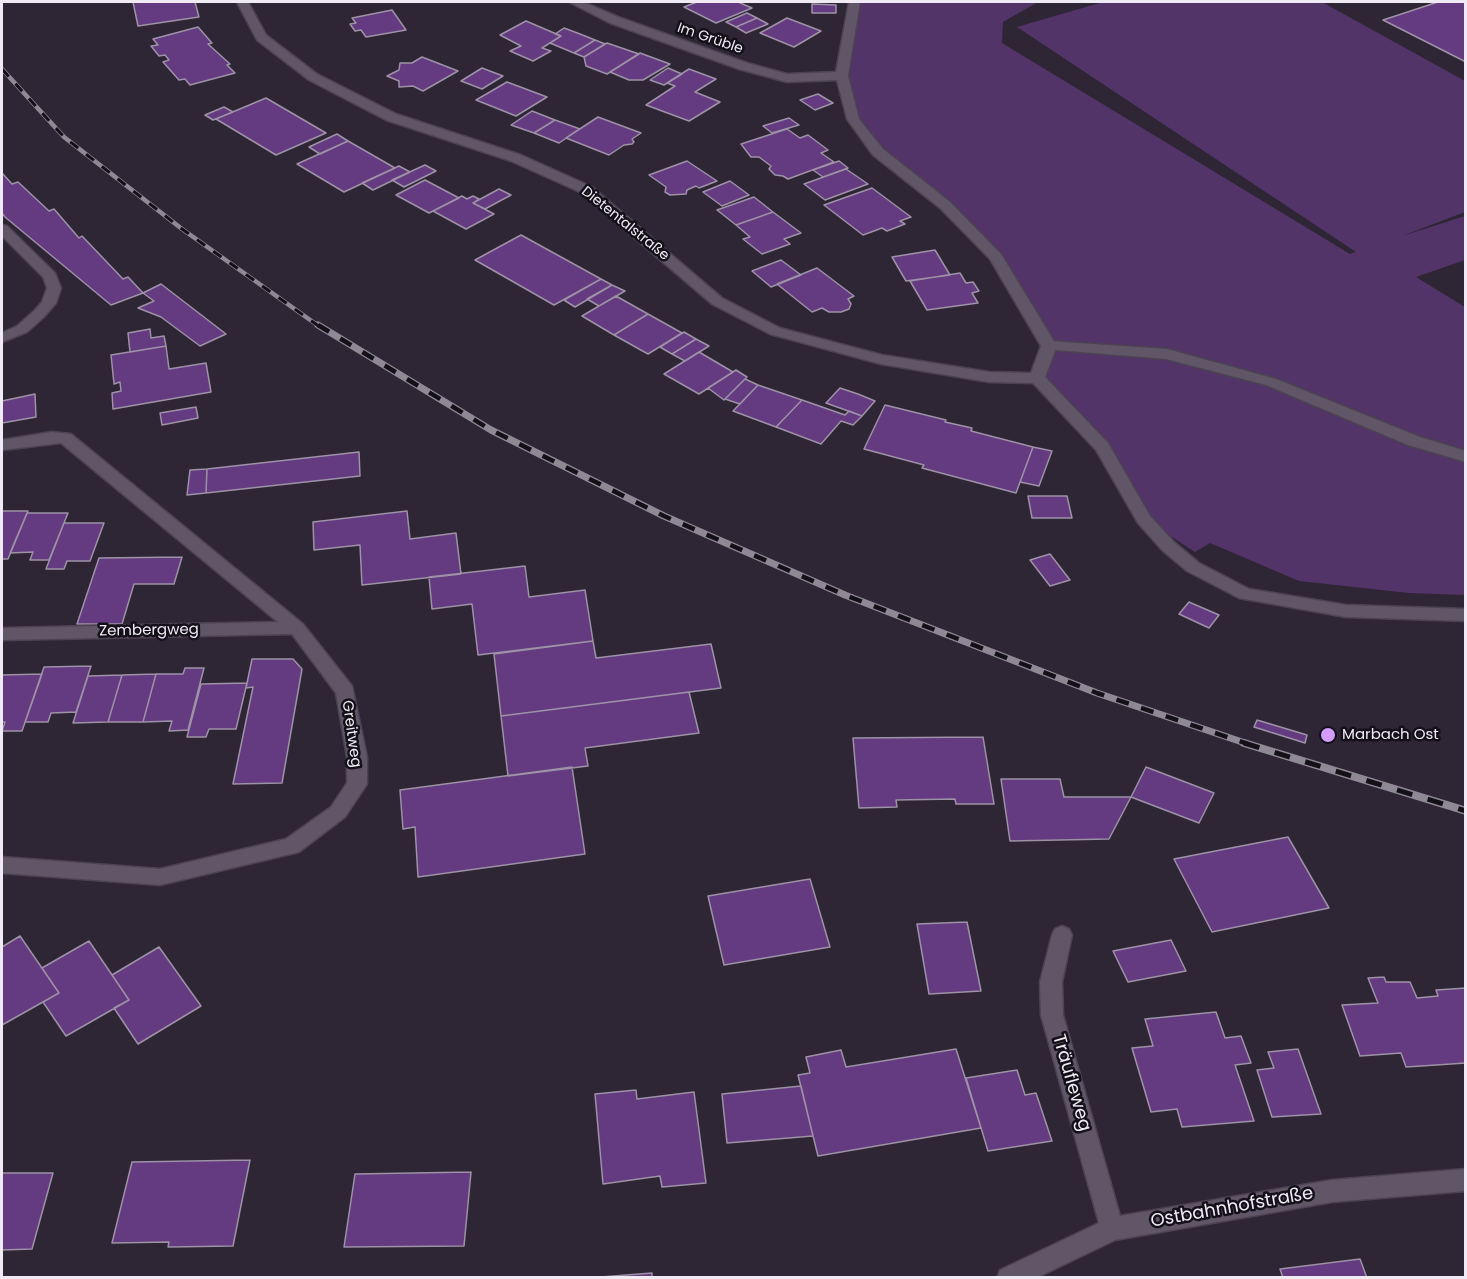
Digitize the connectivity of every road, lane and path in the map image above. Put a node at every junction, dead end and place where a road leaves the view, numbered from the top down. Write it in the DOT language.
graph roads {
  1 [pos="243,2"];
  2 [pos="575,2"];
  3 [pos="855,2"];
  4 [pos="842,76"];
  5 [pos="2,229"];
  6 [pos="2,338"];
  7 [pos="1049,346"];
  8 [pos="1037,378"];
  9 [pos="2,445"];
  10 [pos="1466,457"];
  11 [pos="1466,615"];
  12 [pos="297,628"];
  13 [pos="2,634"];
  14 [pos="2,865"];
  15 [pos="1062,935"];
  16 [pos="1466,1180"];
  17 [pos="1112,1229"];
  18 [pos="1009,1278"];
  1 -- 8 [label="street, Dietentalstraße"];
  2 -- 4 [label="street, Im Grüble"];
  3 -- 4 [label="street"];
  4 -- 7 [label="street"];
  5 -- 6 [label="street"];
  7 -- 8 [label="street"];
  7 -- 10 [label="street"];
  8 -- 11 [label="street"];
  9 -- 12 [label="street, Greitweg"];
  12 -- 13 [label="street, Zembergweg"];
  12 -- 14 [label="street, Greitweg"];
  15 -- 17 [label="street, Träufleweg"];
  16 -- 17 [label="street, Ostbahnhofstraße"];
  17 -- 18 [label="street, Ostbahnhofstraße"];
}
